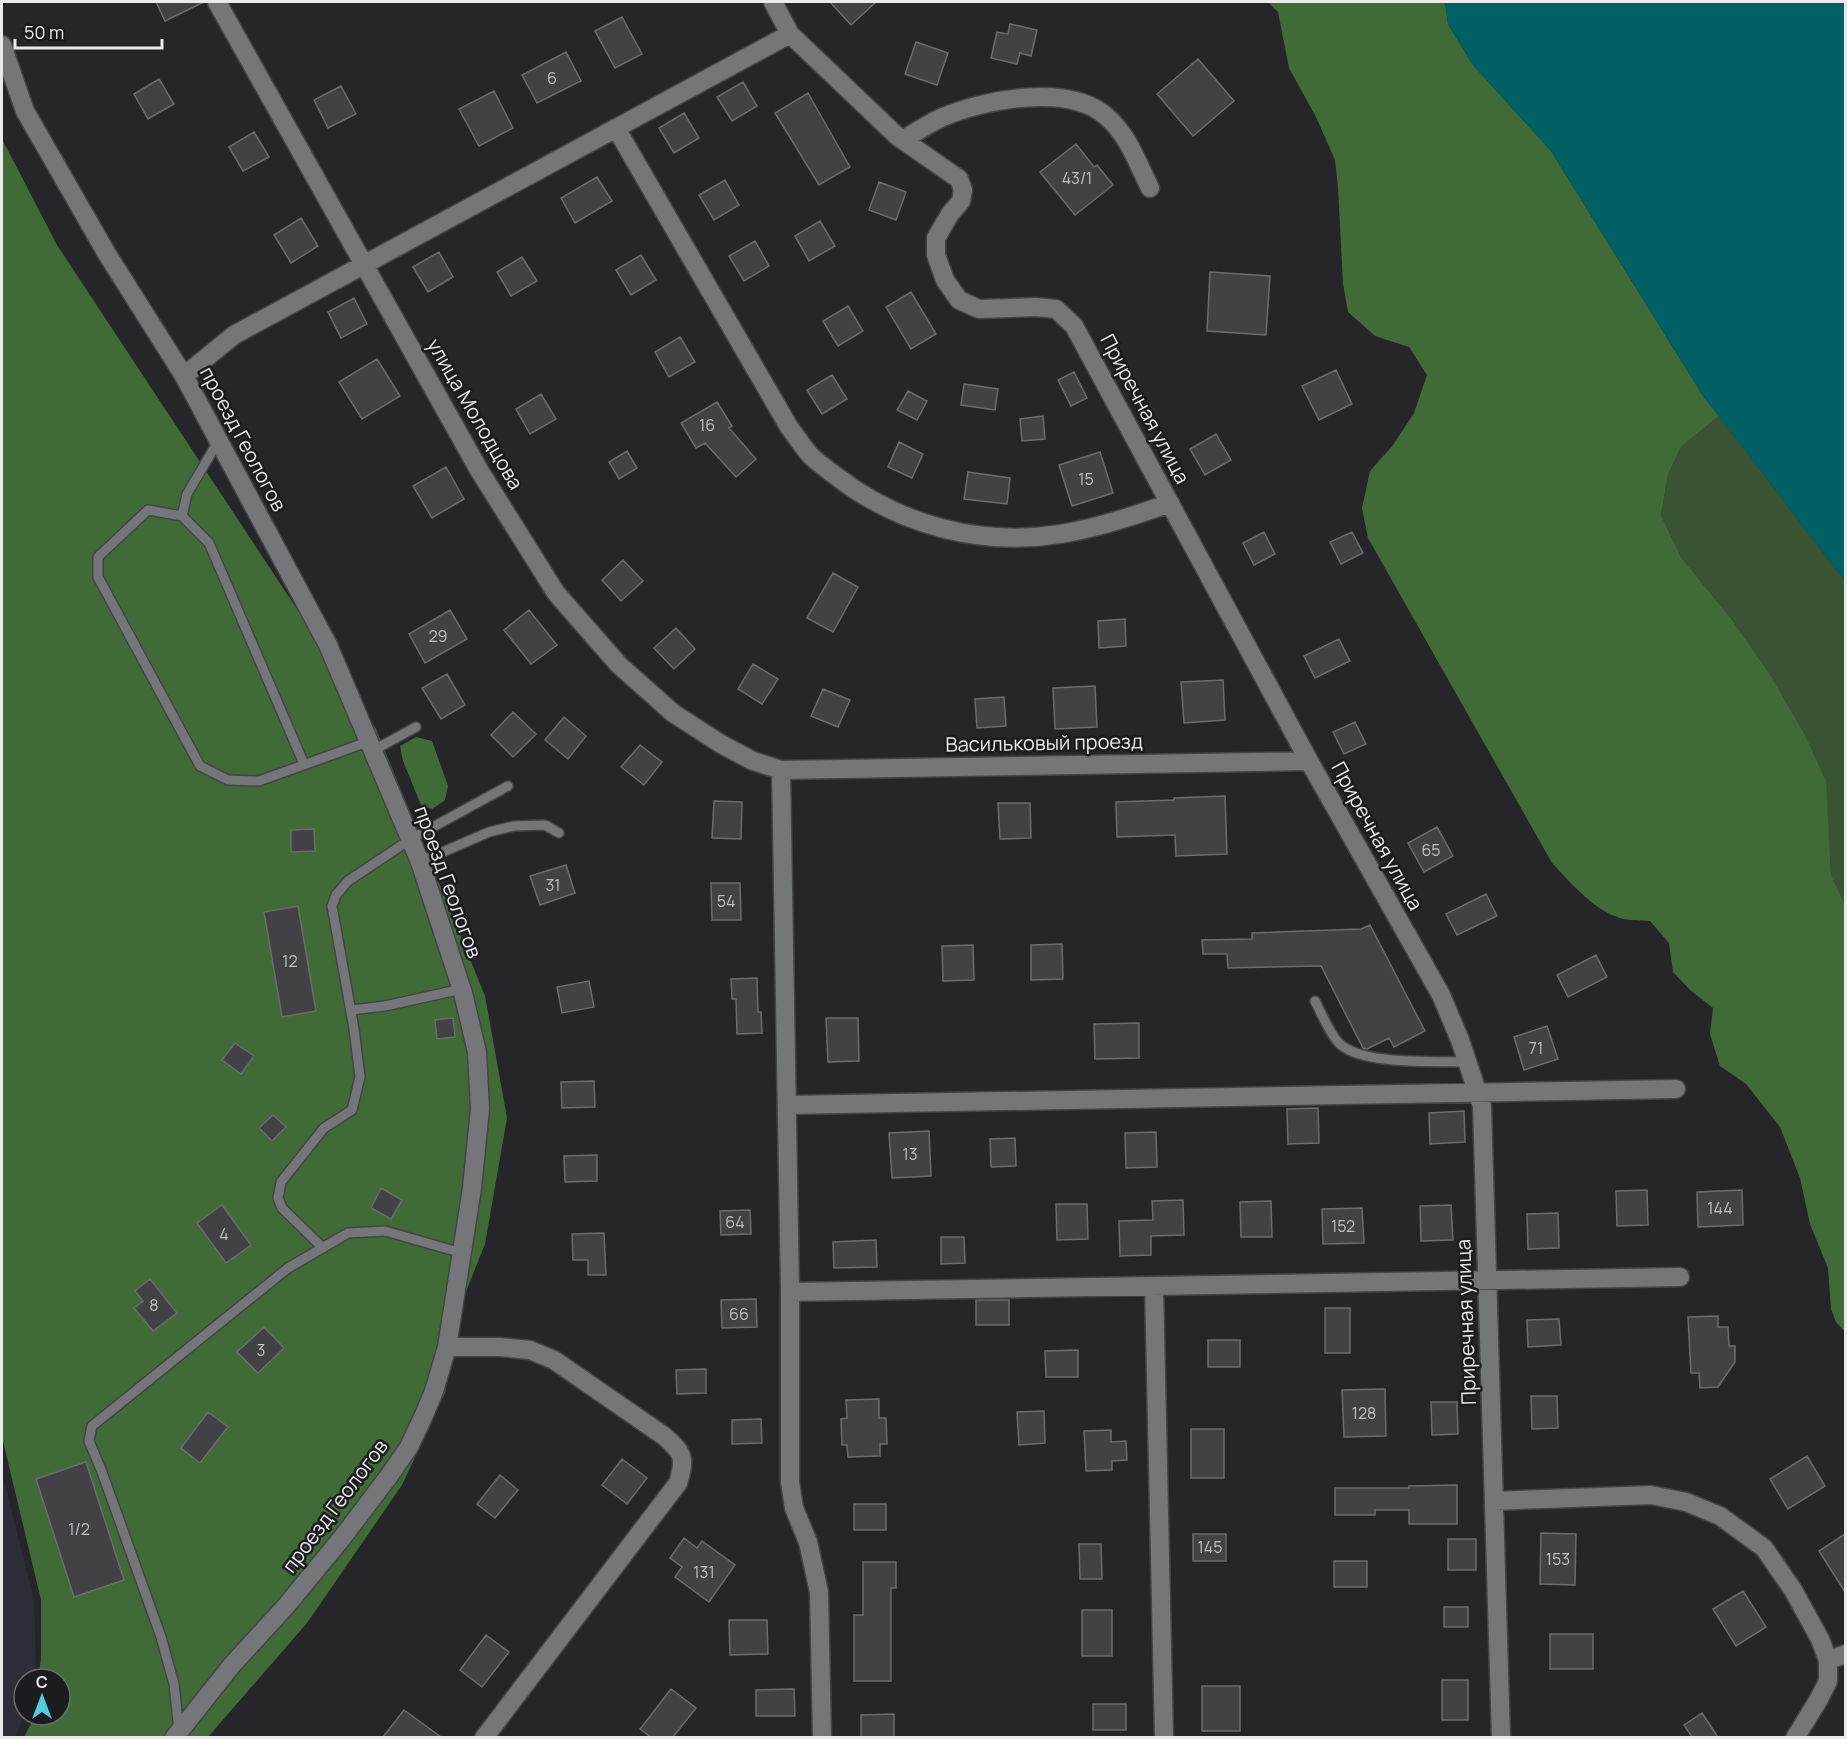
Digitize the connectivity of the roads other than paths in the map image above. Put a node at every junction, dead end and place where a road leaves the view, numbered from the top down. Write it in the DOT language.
graph roads {
  1 [pos="218,2"];
  2 [pos="773,2"];
  3 [pos="790,34"];
  4 [pos="2,45"];
  5 [pos="616,128"];
  6 [pos="903,140"];
  7 [pos="1150,188"];
  8 [pos="364,264"];
  9 [pos="184,376"];
  10 [pos="219,440"];
  11 [pos="1170,504"];
  12 [pos="182,516"];
  13 [pos="416,727"];
  14 [pos="372,746"];
  15 [pos="1309,761"];
  16 [pos="304,764"];
  17 [pos="781,770"];
  18 [pos="508,786"];
  19 [pos="560,833"];
  20 [pos="411,838"];
  21 [pos="420,862"];
  22 [pos="462,989"];
  23 [pos="1315,1001"];
  24 [pos="351,1010"];
  25 [pos="1467,1062"];
  26 [pos="1676,1089"];
  27 [pos="1477,1093"];
  28 [pos="787,1105"];
  29 [pos="323,1248"];
  30 [pos="462,1253"];
  31 [pos="1680,1277"];
  32 [pos="1487,1280"];
  33 [pos="1154,1286"];
  34 [pos="790,1293"];
  35 [pos="447,1347"];
  36 [pos="1494,1500"];
  37 [pos="1837,1657"];
  38 [pos="176,1734"];
  39 [pos="484,1737"];
  40 [pos="822,1737"];
  41 [pos="1164,1737"];
  42 [pos="1501,1737"];
  43 [pos="1795,1737"];
  1 -- 8 [label="street, улица Молодцова"];
  2 -- 3 [label="street, Приречная улица"];
  3 -- 5 [label="street"];
  3 -- 6 [label="street, Приречная улица"];
  4 -- 9 [label="street, проезд Геологов"];
  5 -- 8 [label="street"];
  5 -- 11 [label="street"];
  6 -- 7 [label="street"];
  6 -- 11 [label="street, Приречная улица"];
  8 -- 9 [label="street"];
  8 -- 17 [label="street, улица Молодцова"];
  9 -- 10 [label="street, проезд Геологов"];
  10 -- 12 [label="lane"];
  10 -- 14 [label="street, проезд Геологов"];
  11 -- 15 [label="street, Приречная улица"];
  12 -- 16 [label="lane"];
  12 -- 16 [label="lane"];
  13 -- 14 [label="lane"];
  14 -- 16 [label="lane"];
  14 -- 20 [label="street, проезд Геологов"];
  15 -- 17 [label="street, Васильковый проезд"];
  15 -- 25 [label="street, Приречная улица"];
  17 -- 28 [label="street"];
  18 -- 20 [label="lane"];
  19 -- 21 [label="lane"];
  20 -- 21 [label="street, проезд Геологов"];
  20 -- 24 [label="lane"];
  21 -- 22 [label="street, проезд Геологов"];
  22 -- 24 [label="lane"];
  22 -- 30 [label="street, проезд Геологов"];
  23 -- 25 [label="lane"];
  24 -- 29 [label="lane"];
  25 -- 27 [label="street, Приречная улица"];
  26 -- 27 [label="street"];
  27 -- 28 [label="street"];
  27 -- 32 [label="street, Приречная улица"];
  28 -- 34 [label="street"];
  29 -- 30 [label="lane"];
  29 -- 38 [label="lane"];
  30 -- 35 [label="street, проезд Геологов"];
  31 -- 32 [label="street"];
  32 -- 33 [label="street"];
  32 -- 36 [label="street, Приречная улица"];
  33 -- 34 [label="street"];
  33 -- 41 [label="street"];
  34 -- 40 [label="street"];
  35 -- 38 [label="street, проезд Геологов"];
  35 -- 39 [label="street"];
  36 -- 37 [label="street"];
  36 -- 42 [label="street, Приречная улица"];
  37 -- 43 [label="street"];
}
